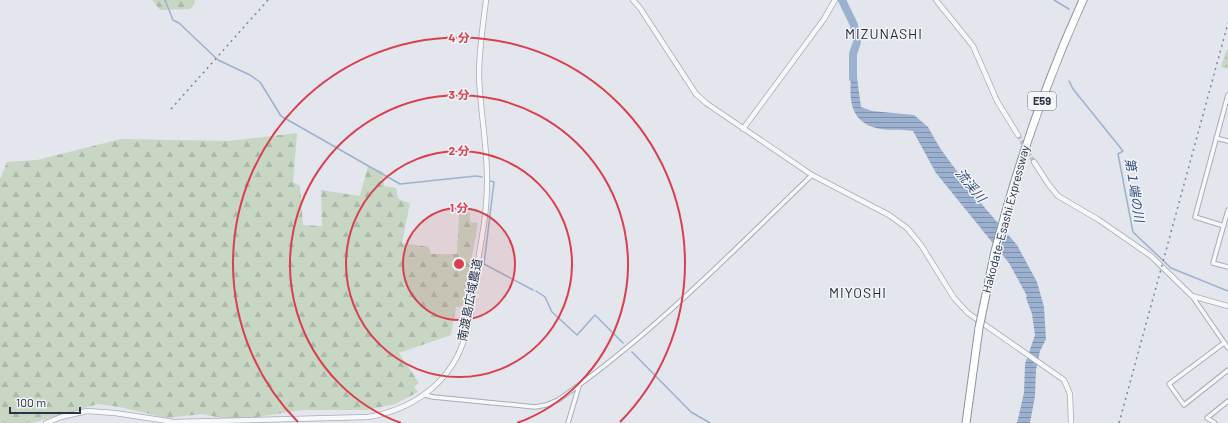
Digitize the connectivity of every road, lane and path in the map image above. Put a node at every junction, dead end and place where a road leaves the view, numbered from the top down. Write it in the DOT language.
graph roads {
  1 [pos="486,0"];
  2 [pos="633,0"];
  3 [pos="834,0"];
  4 [pos="936,0"];
  5 [pos="1083,0"];
  6 [pos="1228,95"];
  7 [pos="743,129"];
  8 [pos="1018,135"];
  9 [pos="1216,138"];
  10 [pos="1228,141"];
  11 [pos="1034,162"];
  12 [pos="812,175"];
  13 [pos="1228,210"];
  14 [pos="1224,226"];
  15 [pos="1228,267"];
  16 [pos="1192,296"];
  17 [pos="1228,306"];
  18 [pos="1224,343"];
  19 [pos="1228,348"];
  20 [pos="1228,370"];
  21 [pos="579,386"];
  22 [pos="425,395"];
  23 [pos="1228,401"];
  24 [pos="46,423"];
  25 [pos="568,423"];
  26 [pos="966,423"];
  27 [pos="1071,423"];
  28 [pos="1215,423"];
  1 -- 22 [label="street, 南渡島広域農道"];
  2 -- 7 [label="street"];
  3 -- 7 [label="street"];
  4 -- 8 [label="street"];
  5 -- 26 [label="highway, Hakodate-Esashi Expressway / E59, bridge"];
  6 -- 9 [label="street"];
  7 -- 12 [label="street"];
  9 -- 10 [label="street"];
  9 -- 14 [label="street"];
  11 -- 16 [label="street"];
  12 -- 21 [label="street"];
  12 -- 27 [label="street"];
  13 -- 14 [label="street"];
  14 -- 15 [label="street"];
  16 -- 17 [label="street"];
  16 -- 18 [label="street"];
  18 -- 19 [label="street"];
  18 -- 20 [label="street"];
  21 -- 22 [label="street"];
  21 -- 25 [label="street"];
  22 -- 24 [label="street, 南渡島広域農道"];
  23 -- 28 [label="street"];
}
